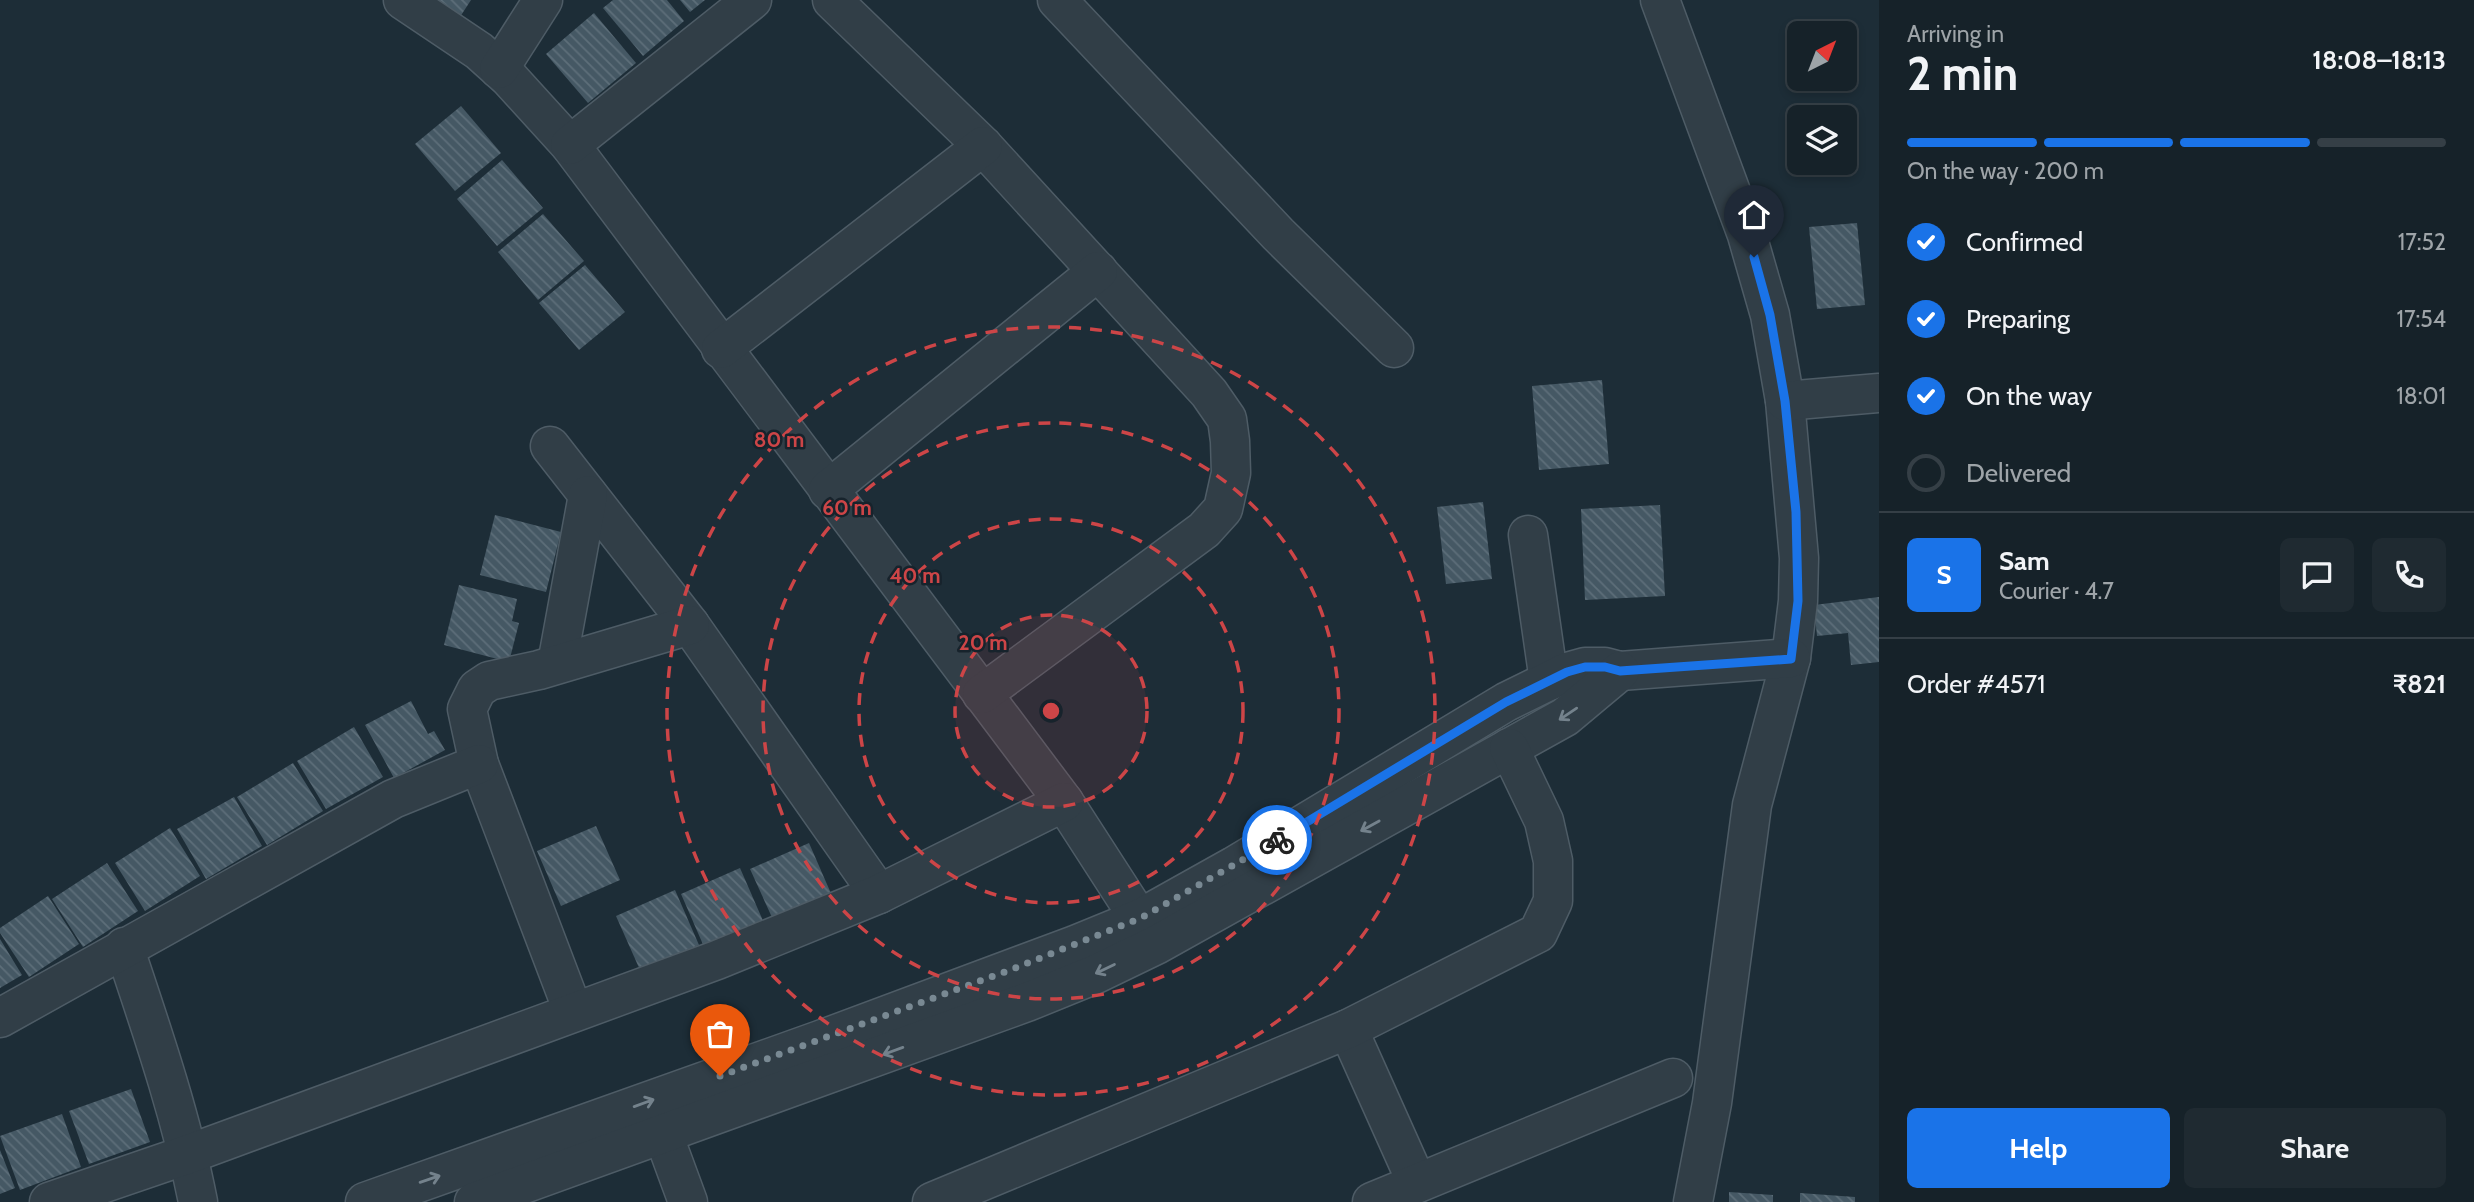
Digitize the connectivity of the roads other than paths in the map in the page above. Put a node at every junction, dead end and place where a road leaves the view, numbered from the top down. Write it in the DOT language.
graph roads {
  1 [pos="404,0"];
  2 [pos="543,0"];
  3 [pos="752,0"];
  4 [pos="832,0"];
  5 [pos="1056,0"];
  6 [pos="1660,0"];
  7 [pos="499,69"];
  8 [pos="570,145"];
  9 [pos="983,146"];
  10 [pos="1098,271"];
  11 [pos="1394,348"];
  12 [pos="721,349"];
  13 [pos="1879,393"];
  14 [pos="1785,401"];
  15 [pos="550,446"];
  16 [pos="828,490"];
  17 [pos="588,495"];
  18 [pos="1528,535"];
  19 [pos="690,625"];
  20 [pos="1791,659"];
  21 [pos="557,664"];
  22 [pos="1620,671"];
  23 [pos="1549,681"];
  24 [pos="982,694"];
  25 [pos="1509,748"];
  26 [pos="479,764"];
  27 [pos="1064,802"];
  28 [pos="879,894"];
  29 [pos="1149,932"];
  30 [pos="124,947"];
  31 [pos="573,1011"];
  32 [pos="0,1018"];
  33 [pos="1348,1029"];
  34 [pos="1673,1078"];
  35 [pos="663,1134"];
  36 [pos="189,1154"];
  37 [pos="1417,1183"];
  38 [pos="49,1202"];
  39 [pos="198,1202"];
  40 [pos="365,1202"];
  41 [pos="474,1202"];
  42 [pos="688,1202"];
  43 [pos="932,1202"];
  44 [pos="1372,1202"];
  45 [pos="1693,1202"];
  1 -- 7 [label="street"];
  2 -- 7 [label="street"];
  3 -- 8 [label="street"];
  4 -- 9 [label="street"];
  5 -- 11 [label="street"];
  6 -- 14 [label="street"];
  7 -- 8 [label="street"];
  8 -- 12 [label="street"];
  9 -- 10 [label="street"];
  9 -- 12 [label="street"];
  10 -- 16 [label="street"];
  10 -- 24 [label="street"];
  12 -- 16 [label="street"];
  13 -- 14 [label="street"];
  14 -- 20 [label="street"];
  15 -- 17 [label="street"];
  16 -- 24 [label="street"];
  17 -- 19 [label="street"];
  17 -- 21 [label="street"];
  18 -- 23 [label="street"];
  19 -- 21 [label="street"];
  19 -- 28 [label="street"];
  20 -- 22 [label="street"];
  20 -- 45 [label="street"];
  21 -- 26 [label="street"];
  22 -- 23 [label="street"];
  22 -- 25 [label="street, one-way"];
  23 -- 29 [label="street"];
  24 -- 27 [label="street"];
  25 -- 29 [label="street, one-way"];
  25 -- 33 [label="street"];
  26 -- 30 [label="street"];
  26 -- 31 [label="street"];
  27 -- 28 [label="street"];
  27 -- 29 [label="street"];
  28 -- 31 [label="street"];
  29 -- 35 [label="street, one-way"];
  40 -- 29 [label="street, one-way"];
  30 -- 32 [label="street"];
  30 -- 36 [label="street"];
  31 -- 36 [label="street"];
  33 -- 37 [label="street"];
  33 -- 43 [label="street"];
  34 -- 37 [label="street"];
  35 -- 41 [label="street"];
  35 -- 42 [label="street"];
  36 -- 38 [label="street"];
  36 -- 39 [label="street"];
  37 -- 44 [label="street"];
}
